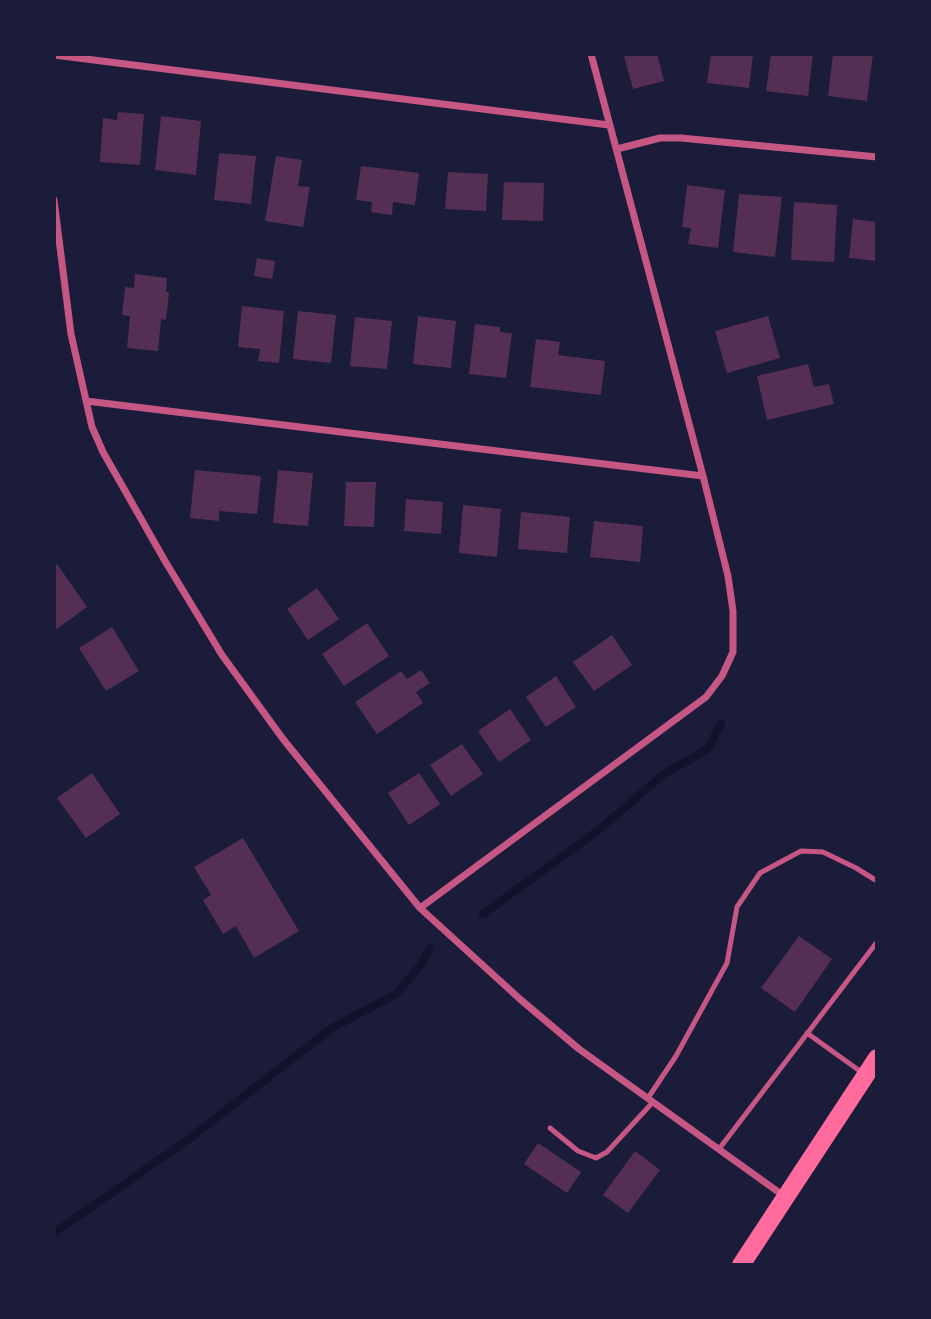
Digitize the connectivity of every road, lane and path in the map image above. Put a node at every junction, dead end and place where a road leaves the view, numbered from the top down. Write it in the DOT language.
graph roads {
  1 [pos="591,54"];
  2 [pos="54,55"];
  3 [pos="609,125"];
  4 [pos="617,149"];
  5 [pos="877,157"];
  6 [pos="54,200"];
  7 [pos="86,401"];
  8 [pos="704,476"];
  9 [pos="877,881"];
  10 [pos="420,908"];
  11 [pos="877,942"];
  12 [pos="807,1033"];
  13 [pos="877,1058"];
  14 [pos="865,1075"];
  15 [pos="650,1100"];
  16 [pos="550,1128"];
  17 [pos="719,1149"];
  18 [pos="785,1196"];
  19 [pos="741,1265"];
  1 -- 3 [label="street"];
  2 -- 3 [label="street"];
  3 -- 4 [label="street"];
  4 -- 5 [label="street"];
  4 -- 8 [label="street"];
  6 -- 7 [label="street"];
  7 -- 8 [label="street"];
  7 -- 10 [label="street"];
  8 -- 10 [label="street"];
  9 -- 15 [label="lane"];
  10 -- 15 [label="street"];
  11 -- 12 [label="lane"];
  12 -- 14 [label="lane"];
  12 -- 17 [label="lane"];
  13 -- 14 [label="main road"];
  14 -- 18 [label="main road"];
  15 -- 16 [label="lane"];
  15 -- 17 [label="street"];
  17 -- 18 [label="street"];
  18 -- 19 [label="main road"];
}
